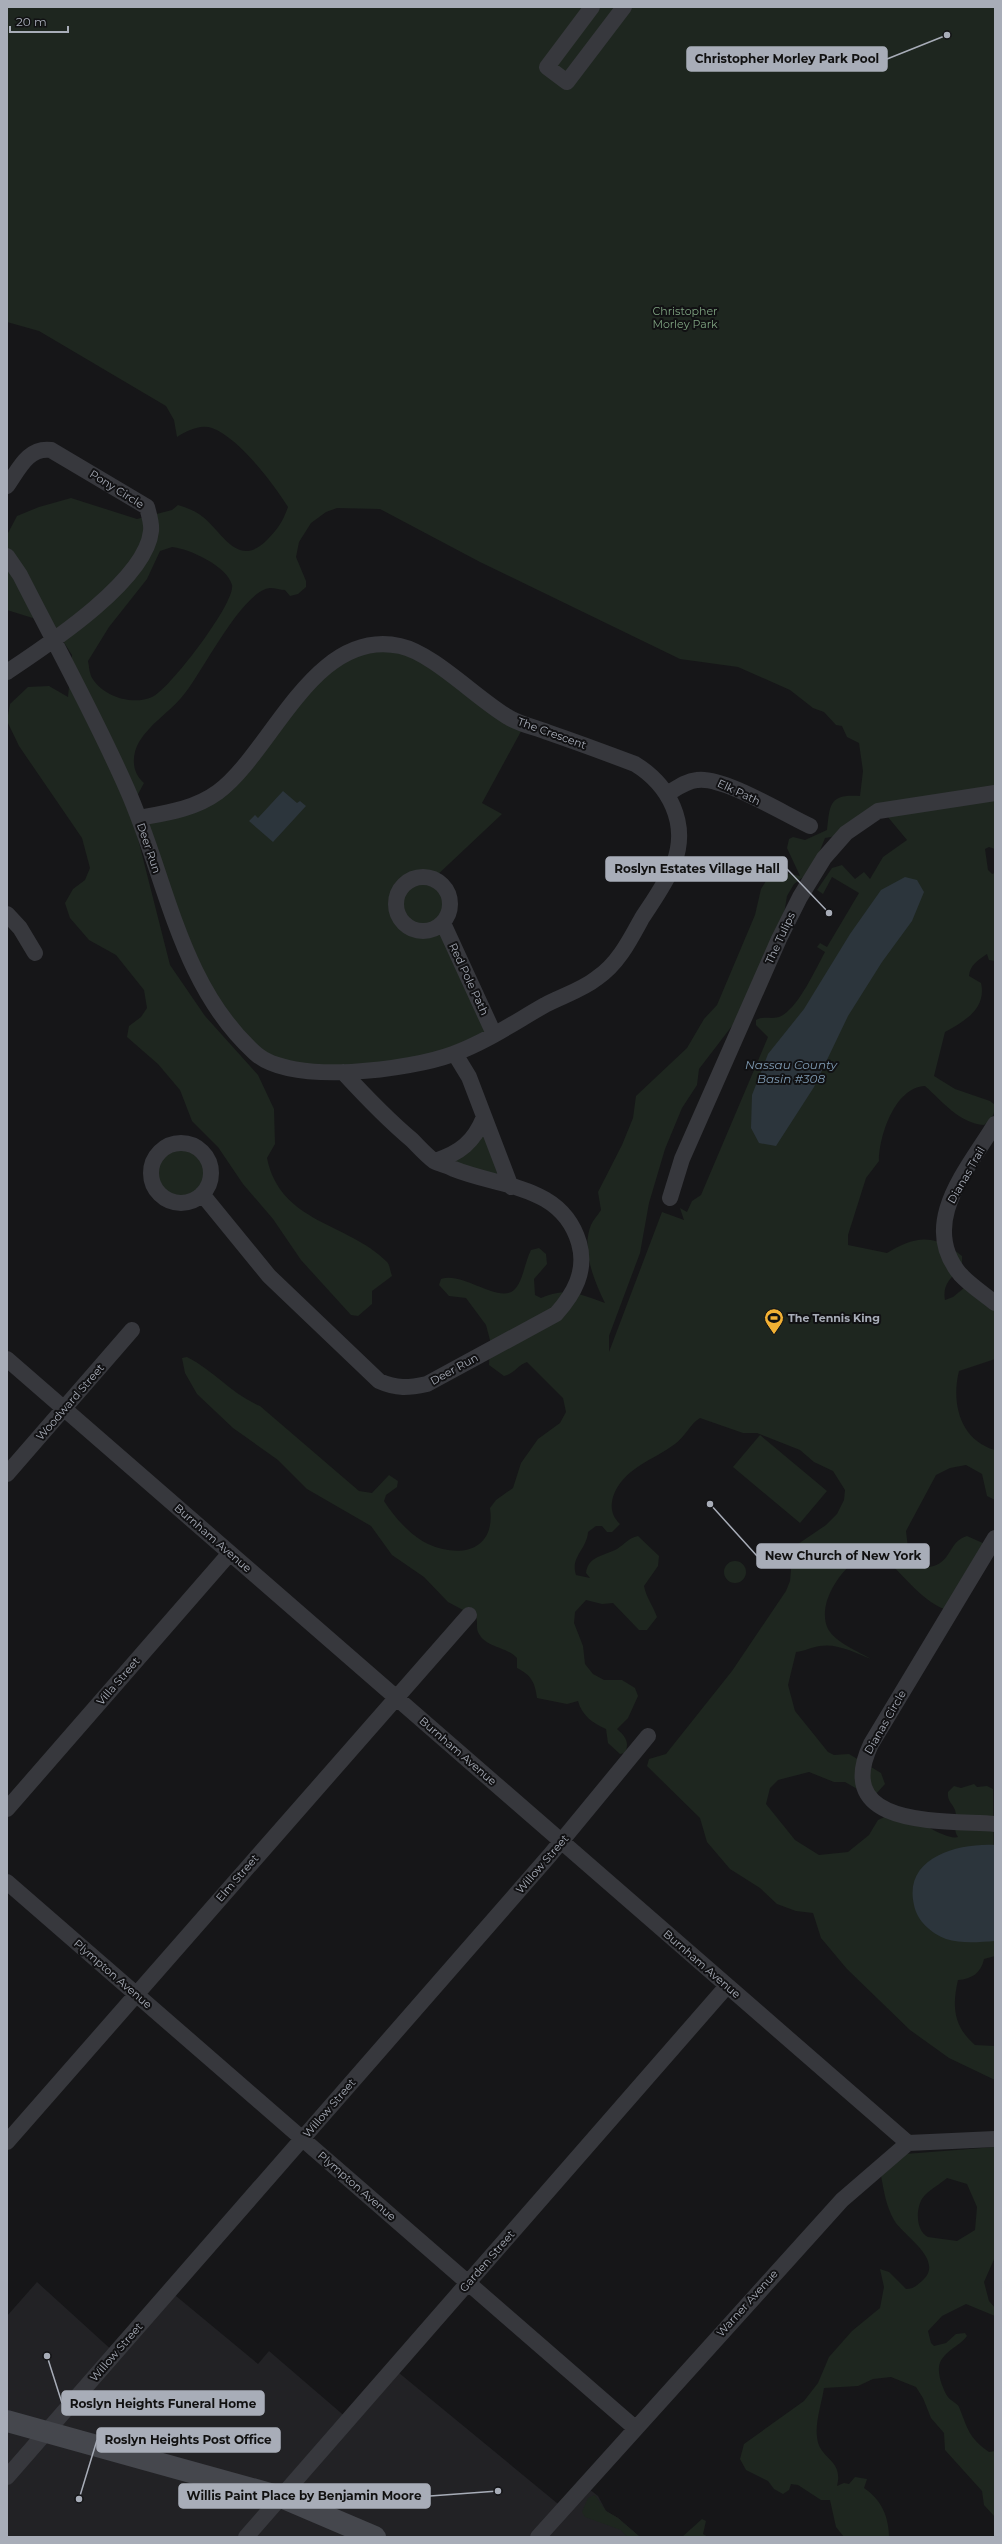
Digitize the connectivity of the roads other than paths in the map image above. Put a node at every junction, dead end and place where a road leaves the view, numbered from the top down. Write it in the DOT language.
graph roads {
  1 [pos="592,7"];
  2 [pos="617,10"];
  3 [pos="7,486"];
  4 [pos="7,556"];
  5 [pos="53,642"];
  6 [pos="7,672"];
  7 [pos="995,793"];
  8 [pos="667,794"];
  9 [pos="139,818"];
  10 [pos="810,826"];
  11 [pos="7,914"];
  12 [pos="443,923"];
  13 [pos="35,953"];
  14 [pos="494,1034"];
  15 [pos="455,1054"];
  16 [pos="342,1072"];
  17 [pos="484,1117"];
  18 [pos="995,1124"];
  19 [pos="435,1161"];
  20 [pos="510,1187"];
  21 [pos="202,1194"];
  22 [pos="670,1198"];
  23 [pos="995,1303"];
  24 [pos="132,1330"];
  25 [pos="7,1358"];
  26 [pos="64,1408"];
  27 [pos="7,1474"];
  28 [pos="995,1538"];
  29 [pos="230,1552"];
  30 [pos="468,1615"];
  31 [pos="396,1697"];
  32 [pos="648,1736"];
  33 [pos="7,1809"];
  34 [pos="995,1824"];
  35 [pos="562,1841"];
  36 [pos="7,1882"];
  37 [pos="727,1986"];
  38 [pos="136,1994"];
  39 [pos="302,2139"];
  40 [pos="995,2139"];
  41 [pos="7,2142"];
  42 [pos="908,2143"];
  43 [pos="468,2283"];
  44 [pos="7,2421"];
  45 [pos="635,2428"];
  46 [pos="48,2431"];
  47 [pos="7,2477"];
  48 [pos="281,2497"];
  49 [pos="246,2537"];
  50 [pos="375,2537"];
  51 [pos="538,2537"];
  1 -- 2 [label="street"];
  3 -- 5 [label="street, Pony Circle"];
  4 -- 5 [label="street, Deer Run"];
  5 -- 6 [label="street"];
  5 -- 9 [label="street, Deer Run"];
  7 -- 22 [label="street, The Tulips"];
  8 -- 9 [label="street, The Crescent"];
  8 -- 10 [label="street, Elk Path"];
  8 -- 14 [label="street, The Crescent"];
  9 -- 16 [label="street, Deer Run"];
  11 -- 13 [label="street"];
  12 -- 14 [label="street, Red Pole Path"];
  14 -- 15 [label="street, The Crescent"];
  15 -- 16 [label="street, Deer Run"];
  15 -- 17 [label="street"];
  16 -- 19 [label="street, Deer Run"];
  17 -- 19 [label="street"];
  17 -- 20 [label="street"];
  18 -- 23 [label="street, Dianas Trail"];
  19 -- 20 [label="street, Deer Run"];
  20 -- 21 [label="street, Deer Run"];
  24 -- 26 [label="street, Woodward Street"];
  25 -- 26 [label="street, Burnham Avenue"];
  26 -- 27 [label="street, Woodward Street"];
  26 -- 29 [label="street, Burnham Avenue"];
  28 -- 34 [label="street, Dianas Circle"];
  29 -- 31 [label="street, Burnham Avenue"];
  29 -- 33 [label="street, Villa Street"];
  30 -- 31 [label="street, Elm Street"];
  31 -- 35 [label="street, Burnham Avenue"];
  31 -- 38 [label="street, Elm Street"];
  32 -- 35 [label="street, Willow Street"];
  35 -- 37 [label="street, Burnham Avenue"];
  35 -- 39 [label="street, Willow Street"];
  36 -- 38 [label="street, Plympton Avenue"];
  37 -- 42 [label="street, Burnham Avenue"];
  37 -- 43 [label="street, Garden Street"];
  38 -- 39 [label="street, Plympton Avenue"];
  38 -- 41 [label="street, Elm Street"];
  39 -- 43 [label="street, Plympton Avenue"];
  39 -- 46 [label="street, Willow Street"];
  40 -- 42 [label="street"];
  42 -- 45 [label="street, Warner Avenue"];
  43 -- 45 [label="street, Plympton Avenue"];
  43 -- 48 [label="street, Garden Street"];
  44 -- 46 [label="main road"];
  45 -- 51 [label="street, Warner Avenue"];
  46 -- 47 [label="street, Willow Street"];
  46 -- 48 [label="main road"];
  48 -- 49 [label="street, Garden Street"];
  48 -- 50 [label="main road"];
}
